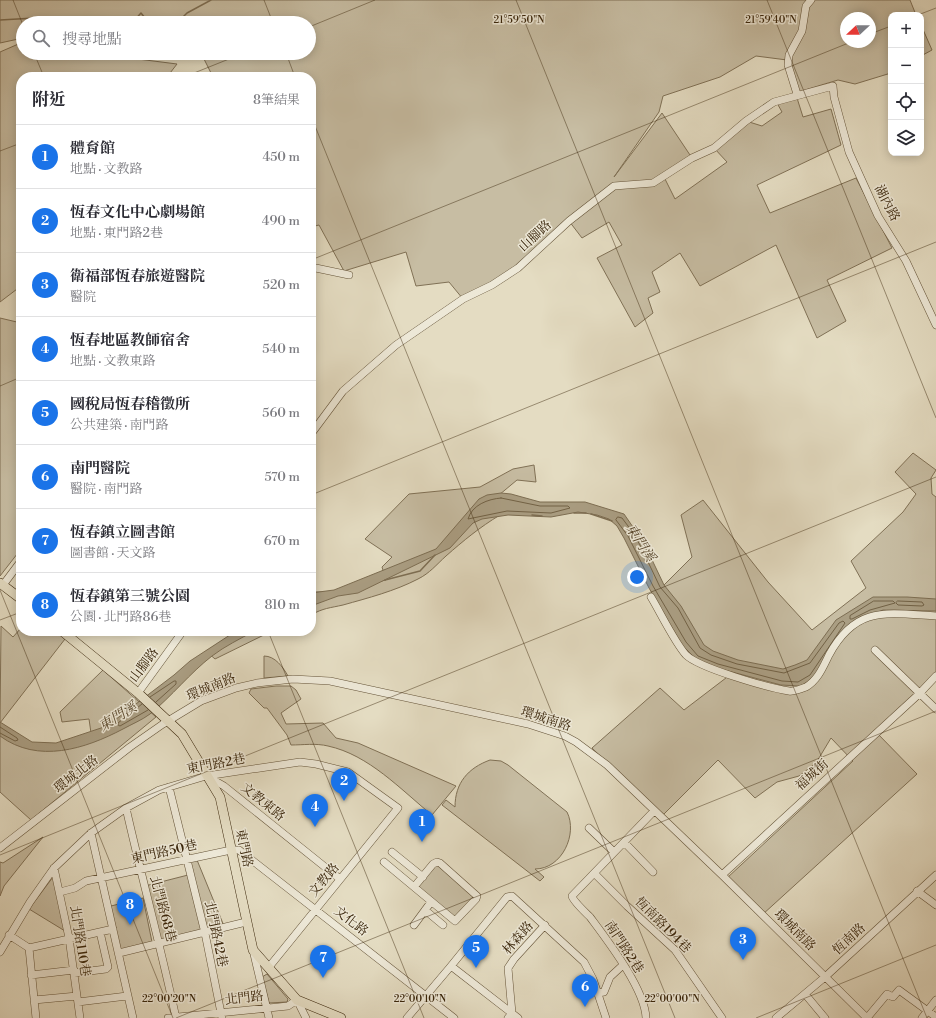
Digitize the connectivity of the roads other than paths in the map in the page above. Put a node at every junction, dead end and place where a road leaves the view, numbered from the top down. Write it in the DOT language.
graph roads {
  1 [pos="811,0"];
  2 [pos="833,86"];
  3 [pos="797,94"];
  4 [pos="316,269"];
  5 [pos="349,275"];
  6 [pos="936,325"];
  7 [pos="316,427"];
  8 [pos="16,567"];
  9 [pos="1,584"];
  10 [pos="16,595"];
  11 [pos="651,597"];
  12 [pos="936,616"];
  13 [pos="68,636"];
  14 [pos="180,636"];
  15 [pos="874,650"];
  16 [pos="936,676"];
  17 [pos="919,694"];
  18 [pos="139,695"];
  19 [pos="936,709"];
  20 [pos="168,720"];
  21 [pos="206,776"];
  22 [pos="169,787"];
  23 [pos="126,808"];
  24 [pos="398,808"];
  25 [pos="654,811"];
  26 [pos="589,828"];
  27 [pos="91,833"];
  28 [pos="624,842"];
  29 [pos="0,848"];
  30 [pos="231,850"];
  31 [pos="392,852"];
  32 [pos="614,852"];
  33 [pos="186,859"];
  34 [pos="404,861"];
  35 [pos="384,862"];
  36 [pos="54,868"];
  37 [pos="140,870"];
  38 [pos="396,872"];
  39 [pos="653,872"];
  40 [pos="595,874"];
  41 [pos="722,875"];
  42 [pos="936,875"];
  43 [pos="423,877"];
  44 [pos="102,878"];
  45 [pos="340,880"];
  46 [pos="414,887"];
  47 [pos="917,891"];
  48 [pos="60,892"];
  49 [pos="431,902"];
  50 [pos="936,905"];
  51 [pos="316,909"];
  52 [pos="425,910"];
  53 [pos="448,917"];
  54 [pos="246,922"];
  55 [pos="414,925"];
  56 [pos="544,925"];
  57 [pos="113,929"];
  58 [pos="100,932"];
  59 [pos="205,933"];
  60 [pos="9,935"];
  61 [pos="69,938"];
  62 [pos="160,943"];
  63 [pos="29,948"];
  64 [pos="253,950"];
  65 [pos="0,952"];
  66 [pos="119,954"];
  67 [pos="623,965"];
  68 [pos="451,966"];
  69 [pos="268,967"];
  70 [pos="74,971"];
  71 [pos="31,975"];
  72 [pos="825,977"];
  73 [pos="598,993"];
  74 [pos="805,994"];
  75 [pos="426,995"];
  76 [pos="128,996"];
  77 [pos="78,999"];
  78 [pos="34,1000"];
  79 [pos="297,1000"];
  80 [pos="936,1000"];
  81 [pos="266,1008"];
  82 [pos="927,1011"];
  83 [pos="787,1015"];
  84 [pos="222,1016"];
  85 [pos="513,1016"];
  86 [pos="936,1017"];
  87 [pos="36,1018"];
  88 [pos="80,1018"];
  89 [pos="133,1018"];
  90 [pos="173,1018"];
  91 [pos="269,1018"];
  92 [pos="306,1018"];
  93 [pos="341,1018"];
  94 [pos="407,1018"];
  95 [pos="454,1018"];
  96 [pos="606,1018"];
  97 [pos="646,1018"];
  98 [pos="722,1018"];
  99 [pos="776,1018"];
  100 [pos="825,1018"];
  101 [pos="867,1018"];
  102 [pos="922,1018"];
  1 -- 3 [label="street"];
  2 -- 3 [label="street, 山腳路"];
  2 -- 6 [label="street, 湖內路"];
  3 -- 7 [label="street, 山腳路"];
  4 -- 5 [label="street"];
  8 -- 9 [label="street"];
  9 -- 10 [label="main road"];
  11 -- 12 [label="street"];
  13 -- 18 [label="main road, 東門路"];
  14 -- 18 [label="street, 山腳路"];
  15 -- 17 [label="street"];
  16 -- 17 [label="street, 福城街"];
  17 -- 19 [label="street"];
  17 -- 41 [label="street, 福城街"];
  18 -- 20 [label="main road, 東門路"];
  20 -- 21 [label="main road, 東門路"];
  20 -- 25 [label="street, 環城南路"];
  20 -- 29 [label="street, 環城北路"];
  21 -- 22 [label="street, 東門路2巷"];
  21 -- 24 [label="street, 東門路2巷"];
  21 -- 30 [label="main road, 東門路"];
  21 -- 45 [label="street, 文教東路"];
  22 -- 23 [label="street, 東門路2巷"];
  22 -- 33 [label="street, 北門路42巷"];
  23 -- 27 [label="street, 東門路2巷"];
  23 -- 37 [label="street, 北門路68巷"];
  24 -- 45 [label="street, 文教路"];
  25 -- 28 [label="street"];
  25 -- 41 [label="street, 環城南路"];
  26 -- 32 [label="street"];
  27 -- 36 [label="street, 東門路2巷"];
  27 -- 44 [label="street"];
  28 -- 32 [label="street"];
  28 -- 39 [label="street"];
  30 -- 33 [label="street, 東門路50巷"];
  30 -- 51 [label="street, 文化路"];
  30 -- 54 [label="main road, 東門路"];
  31 -- 34 [label="street"];
  32 -- 40 [label="street"];
  33 -- 37 [label="street, 東門路50巷"];
  33 -- 59 [label="street, 北門路42巷"];
  34 -- 38 [label="street"];
  34 -- 43 [label="street"];
  35 -- 38 [label="street"];
  36 -- 48 [label="street, 北門路110巷"];
  36 -- 60 [label="street, 東門路2巷"];
  37 -- 44 [label="street, 東門路50巷"];
  37 -- 62 [label="street, 北門路68巷"];
  38 -- 46 [label="street"];
  40 -- 67 [label="street, 南門路2巷"];
  40 -- 98 [label="street, 恆南路194巷"];
  41 -- 72 [label="street, 環城南路"];
  42 -- 47 [label="street, 恆南路"];
  43 -- 46 [label="street"];
  43 -- 53 [label="street"];
  44 -- 48 [label="street, 東門路50巷"];
  44 -- 57 [label="street"];
  45 -- 51 [label="street, 文教路"];
  46 -- 49 [label="street"];
  47 -- 50 [label="street"];
  47 -- 72 [label="street, 恆南路"];
  48 -- 61 [label="street, 北門路110巷"];
  49 -- 52 [label="street"];
  49 -- 53 [label="street"];
  51 -- 69 [label="street, 文教路"];
  51 -- 75 [label="street, 文化路"];
  52 -- 53 [label="street"];
  52 -- 55 [label="street"];
  54 -- 59 [label="street"];
  54 -- 64 [label="main road, 東門路"];
  56 -- 68 [label="street"];
  56 -- 73 [label="street"];
  56 -- 85 [label="street, 林森路"];
  57 -- 58 [label="street"];
  57 -- 66 [label="street"];
  58 -- 61 [label="street"];
  58 -- 70 [label="street"];
  59 -- 62 [label="street"];
  59 -- 84 [label="street, 北門路42巷"];
  60 -- 63 [label="street"];
  60 -- 65 [label="street, 東門路2巷"];
  61 -- 63 [label="street"];
  61 -- 70 [label="street, 北門路110巷"];
  62 -- 66 [label="street"];
  62 -- 90 [label="street, 北門路68巷"];
  63 -- 71 [label="street"];
  64 -- 69 [label="main road, 東門路"];
  64 -- 81 [label="street"];
  66 -- 76 [label="street"];
  67 -- 73 [label="street"];
  67 -- 97 [label="street, 南門路2巷"];
  68 -- 75 [label="street"];
  68 -- 85 [label="street"];
  69 -- 79 [label="main road, 東門路"];
  70 -- 71 [label="street"];
  70 -- 77 [label="street, 北門路110巷"];
  71 -- 78 [label="street"];
  72 -- 74 [label="street, 恆南路"];
  72 -- 101 [label="street, 環城南路"];
  73 -- 96 [label="street"];
  74 -- 83 [label="street, 恆南路"];
  74 -- 100 [label="street"];
  75 -- 94 [label="street"];
  75 -- 95 [label="street, 文化路"];
  76 -- 77 [label="street"];
  76 -- 89 [label="street"];
  77 -- 78 [label="street"];
  77 -- 88 [label="street, 北門路110巷"];
  78 -- 87 [label="street"];
  79 -- 81 [label="street, 北門路"];
  79 -- 92 [label="street, 東門路"];
  79 -- 93 [label="main road"];
  80 -- 82 [label="street"];
  81 -- 84 [label="street, 北門路"];
  81 -- 91 [label="street"];
  82 -- 86 [label="street"];
  82 -- 101 [label="street"];
  82 -- 102 [label="street"];
  83 -- 99 [label="street, 恆南路"];
  84 -- 90 [label="street, 北門路"];
}
